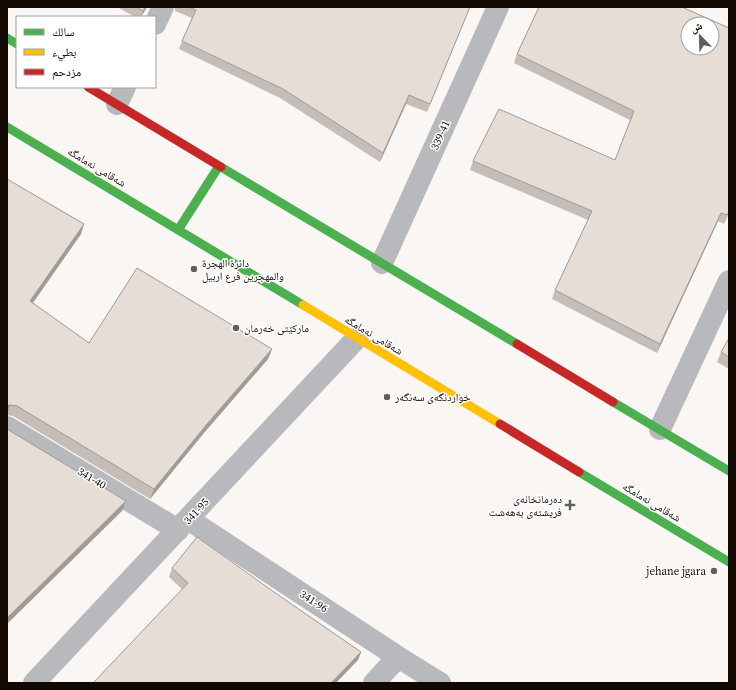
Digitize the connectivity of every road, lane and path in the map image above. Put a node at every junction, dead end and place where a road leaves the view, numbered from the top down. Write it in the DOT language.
graph roads {
  1 [pos="163,7"];
  2 [pos="498,7"];
  3 [pos="156,22"];
  4 [pos="7,38"];
  5 [pos="16,43"];
  6 [pos="92,88"];
  7 [pos="121,96"];
  8 [pos="7,127"];
  9 [pos="219,166"];
  10 [pos="178,230"];
  11 [pos="382,263"];
  12 [pos="729,281"];
  13 [pos="357,338"];
  14 [pos="7,427"];
  15 [pos="660,429"];
  16 [pos="729,471"];
  17 [pos="183,524"];
  18 [pos="729,562"];
  19 [pos="398,657"];
  20 [pos="34,683"];
  21 [pos="374,683"];
  22 [pos="440,683"];
  1 -- 3 [label="street"];
  2 -- 11 [label="street, 339-41"];
  4 -- 5 [label="main road"];
  6 -- 7 [label="main road"];
  7 -- 9 [label="main road"];
  8 -- 10 [label="main road, شەقامی نەمامگە"];
  9 -- 10 [label="main road"];
  9 -- 11 [label="main road"];
  10 -- 13 [label="main road, شەقامی نەمامگە"];
  11 -- 15 [label="main road"];
  12 -- 15 [label="street"];
  13 -- 17 [label="street, 341-95"];
  13 -- 18 [label="main road, شەقامی نەمامگە"];
  14 -- 17 [label="street, 341-40"];
  15 -- 16 [label="main road"];
  17 -- 19 [label="street, 341-96"];
  17 -- 20 [label="street, 341-95"];
  19 -- 21 [label="street"];
  19 -- 22 [label="street, 341-96"];
}
